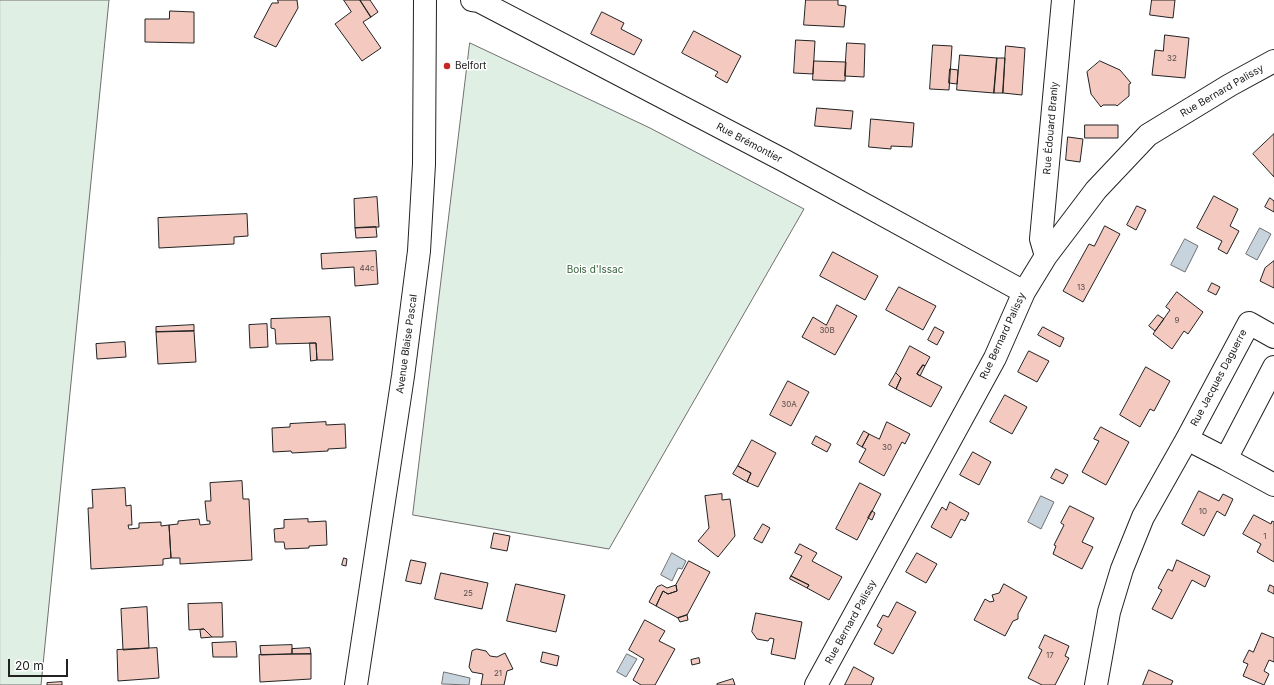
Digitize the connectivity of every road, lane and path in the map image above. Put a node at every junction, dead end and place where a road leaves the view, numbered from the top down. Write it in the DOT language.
graph roads {
  1 [pos="425,0"];
  2 [pos="472,0"];
  3 [pos="1063,0"];
  4 [pos="1274,61"];
  5 [pos="1046,256"];
  6 [pos="1024,292"];
  7 [pos="1274,337"];
  8 [pos="1274,367"];
  9 [pos="1187,439"];
  10 [pos="1226,459"];
  11 [pos="1274,485"];
  12 [pos="356,685"];
  13 [pos="816,685"];
  14 [pos="1096,685"];
  1 -- 12 [label="street, Avenue Blaise Pascal"];
  2 -- 6 [label="street, Rue Brémontier"];
  3 -- 5 [label="street, Rue Édouard Branly"];
  4 -- 5 [label="street, Rue Bernard Palissy"];
  5 -- 6 [label="street, Rue Bernard Palissy"];
  6 -- 13 [label="street, Rue Bernard Palissy"];
  7 -- 9 [label="street, Rue Jacques Daguerre"];
  8 -- 10 [label="street"];
  9 -- 10 [label="street, Rue Jacques Daguerre"];
  9 -- 14 [label="street, Rue Jacques Daguerre"];
  10 -- 11 [label="street, Rue Jacques Daguerre"];
}
